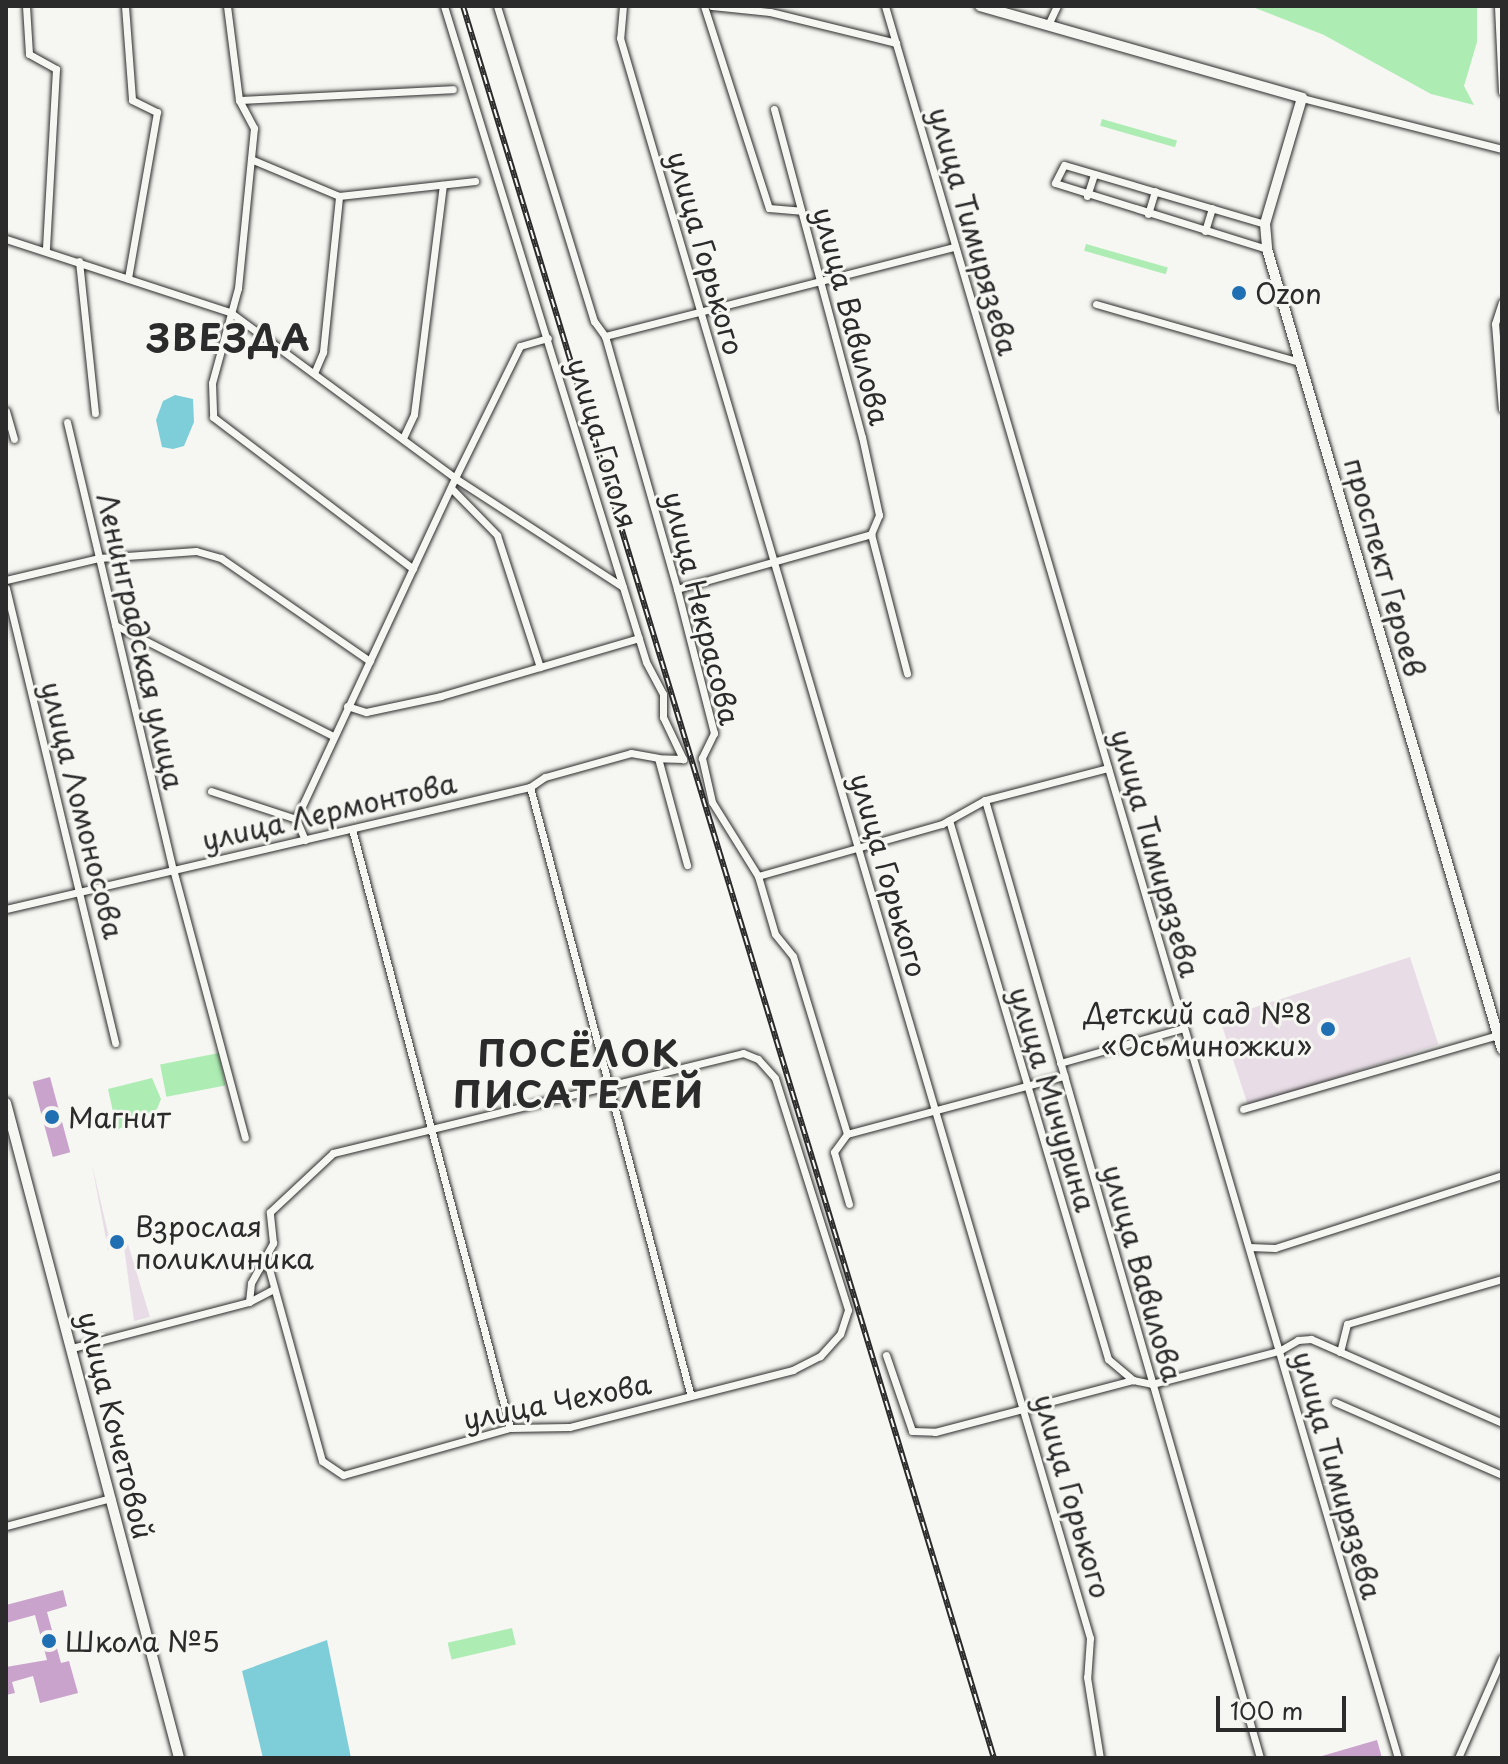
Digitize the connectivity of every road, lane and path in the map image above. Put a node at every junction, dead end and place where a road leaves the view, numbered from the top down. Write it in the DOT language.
graph roads {
  1 [pos="26,6"];
  2 [pos="125,6"];
  3 [pos="227,6"];
  4 [pos="444,6"];
  5 [pos="497,6"];
  6 [pos="623,6"];
  7 [pos="704,6"];
  8 [pos="712,6"];
  9 [pos="885,6"];
  10 [pos="980,6"];
  11 [pos="1057,6"];
  12 [pos="1498,6"];
  13 [pos="1048,25"];
  14 [pos="896,43"];
  15 [pos="453,89"];
  16 [pos="1502,92"];
  17 [pos="1302,98"];
  18 [pos="239,100"];
  19 [pos="774,109"];
  20 [pos="1502,149"];
  21 [pos="253,160"];
  22 [pos="1094,174"];
  23 [pos="475,181"];
  24 [pos="443,185"];
  25 [pos="1155,191"];
  26 [pos="339,196"];
  27 [pos="1087,196"];
  28 [pos="1212,208"];
  29 [pos="801,211"];
  30 [pos="1148,214"];
  31 [pos="1265,224"];
  32 [pos="1205,231"];
  33 [pos="6,239"];
  34 [pos="955,247"];
  35 [pos="1267,249"];
  36 [pos="46,250"];
  37 [pos="79,261"];
  38 [pos="128,278"];
  39 [pos="819,281"];
  40 [pos="1502,302"];
  41 [pos="1096,304"];
  42 [pos="230,312"];
  43 [pos="701,312"];
  44 [pos="605,336"];
  45 [pos="548,338"];
  46 [pos="1300,362"];
  47 [pos="315,371"];
  48 [pos="1502,409"];
  49 [pos="6,411"];
  50 [pos="95,413"];
  51 [pos="67,422"];
  52 [pos="403,438"];
  53 [pos="14,439"];
  54 [pos="455,478"];
  55 [pos="451,488"];
  56 [pos="871,534"];
  57 [pos="99,558"];
  58 [pos="773,559"];
  59 [pos="413,569"];
  60 [pos="6,580"];
  61 [pos="6,588"];
  62 [pos="624,588"];
  63 [pos="677,589"];
  64 [pos="115,625"];
  65 [pos="639,638"];
  66 [pos="370,661"];
  67 [pos="540,667"];
  68 [pos="907,673"];
  69 [pos="347,706"];
  70 [pos="333,736"];
  71 [pos="658,758"];
  72 [pos="1108,768"];
  73 [pos="530,787"];
  74 [pos="211,791"];
  75 [pos="985,800"];
  76 [pos="296,819"];
  77 [pos="949,820"];
  78 [pos="352,829"];
  79 [pos="305,840"];
  80 [pos="858,848"];
  81 [pos="687,865"];
  82 [pos="173,869"];
  83 [pos="758,876"];
  84 [pos="81,890"];
  85 [pos="6,909"];
  86 [pos="1184,1028"];
  87 [pos="1498,1035"];
  88 [pos="115,1043"];
  89 [pos="1502,1049"];
  90 [pos="1060,1063"];
  91 [pos="1064,1076"];
  92 [pos="1026,1087"];
  93 [pos="605,1088"];
  94 [pos="6,1103"];
  95 [pos="1243,1109"];
  96 [pos="935,1111"];
  97 [pos="430,1131"];
  98 [pos="847,1134"];
  99 [pos="245,1137"];
  100 [pos="1502,1175"];
  101 [pos="849,1204"];
  102 [pos="1249,1247"];
  103 [pos="266,1258"];
  104 [pos="1502,1279"];
  105 [pos="272,1290"];
  106 [pos="249,1302"];
  107 [pos="72,1348"];
  108 [pos="1279,1351"];
  109 [pos="1340,1352"];
  110 [pos="886,1355"];
  111 [pos="1133,1380"];
  112 [pos="1152,1384"];
  113 [pos="690,1393"];
  114 [pos="1335,1402"];
  115 [pos="1026,1408"];
  116 [pos="1502,1423"];
  117 [pos="510,1428"];
  118 [pos="1502,1475"];
  119 [pos="111,1498"];
  120 [pos="6,1526"];
  121 [pos="1502,1658"];
  122 [pos="179,1758"];
  123 [pos="1100,1758"];
  124 [pos="1260,1758"];
  125 [pos="1398,1758"];
  126 [pos="1458,1758"];
  1 -- 36 [label="street"];
  2 -- 38 [label="street"];
  3 -- 18 [label="street"];
  4 -- 45 [label="street, улица Гоголя"];
  5 -- 44 [label="street, улица Некрасова"];
  6 -- 43 [label="street, улица Горького"];
  7 -- 29 [label="street"];
  8 -- 14 [label="street"];
  9 -- 14 [label="street, улица Тимирязева"];
  10 -- 13 [label="street"];
  11 -- 13 [label="street"];
  12 -- 16 [label="street"];
  13 -- 17 [label="street"];
  14 -- 34 [label="street, улица Тимирязева"];
  15 -- 18 [label="street"];
  17 -- 20 [label="street"];
  17 -- 31 [label="street, проспект Героев"];
  18 -- 21 [label="street"];
  19 -- 29 [label="street, улица Вавилова"];
  21 -- 26 [label="street"];
  21 -- 42 [label="street"];
  22 -- 25 [label="street"];
  22 -- 27 [label="street"];
  22 -- 27 [label="street"];
  23 -- 24 [label="street"];
  24 -- 26 [label="street"];
  24 -- 52 [label="street"];
  25 -- 28 [label="street"];
  25 -- 30 [label="street"];
  26 -- 47 [label="street"];
  27 -- 30 [label="street"];
  28 -- 31 [label="street"];
  28 -- 32 [label="street"];
  29 -- 39 [label="street, улица Вавилова"];
  30 -- 32 [label="street"];
  31 -- 35 [label="street, проспект Героев"];
  32 -- 35 [label="street"];
  33 -- 36 [label="street"];
  34 -- 39 [label="street"];
  34 -- 72 [label="street, улица Тимирязева"];
  35 -- 46 [label="street, проспект Героев"];
  36 -- 37 [label="street"];
  37 -- 38 [label="street"];
  37 -- 50 [label="street"];
  38 -- 42 [label="street"];
  39 -- 43 [label="street"];
  39 -- 56 [label="street, улица Вавилова"];
  40 -- 48 [label="street"];
  41 -- 46 [label="street"];
  42 -- 47 [label="street"];
  42 -- 59 [label="street"];
  43 -- 44 [label="street"];
  43 -- 58 [label="street, улица Горького"];
  44 -- 63 [label="street, улица Некрасова"];
  45 -- 54 [label="street"];
  45 -- 62 [label="street, улица Гоголя"];
  46 -- 87 [label="street, проспект Героев"];
  47 -- 52 [label="street"];
  49 -- 53 [label="street"];
  51 -- 57 [label="street, Ленинградская улица"];
  52 -- 54 [label="street"];
  54 -- 55 [label="street"];
  54 -- 62 [label="street"];
  55 -- 59 [label="street"];
  55 -- 67 [label="street"];
  56 -- 58 [label="street"];
  56 -- 68 [label="street"];
  57 -- 60 [label="street"];
  57 -- 64 [label="street, Ленинградская улица"];
  57 -- 66 [label="street"];
  58 -- 63 [label="street"];
  58 -- 80 [label="street, улица Горького"];
  59 -- 66 [label="street"];
  61 -- 84 [label="street, улица Ломоносова"];
  62 -- 65 [label="street, улица Гоголя"];
  63 -- 83 [label="street, улица Некрасова"];
  64 -- 70 [label="street"];
  64 -- 82 [label="street, Ленинградская улица"];
  65 -- 67 [label="street"];
  65 -- 71 [label="street, улица Гоголя"];
  66 -- 69 [label="street"];
  67 -- 69 [label="street"];
  69 -- 70 [label="street"];
  70 -- 76 [label="street"];
  71 -- 73 [label="street, улица Лермонтова"];
  71 -- 81 [label="street"];
  72 -- 75 [label="street"];
  72 -- 86 [label="street, улица Тимирязева"];
  73 -- 78 [label="street, улица Лермонтова"];
  73 -- 93 [label="street"];
  74 -- 76 [label="street"];
  75 -- 77 [label="street"];
  75 -- 90 [label="street, улица Вавилова"];
  76 -- 79 [label="street"];
  77 -- 80 [label="street"];
  77 -- 92 [label="street, улица Мичурина"];
  78 -- 79 [label="street, улица Лермонтова"];
  78 -- 97 [label="street"];
  79 -- 82 [label="street, улица Лермонтова"];
  80 -- 83 [label="street"];
  80 -- 96 [label="street, улица Горького"];
  82 -- 84 [label="street, улица Лермонтова"];
  82 -- 99 [label="street, Ленинградская улица"];
  83 -- 98 [label="street, улица Некрасова"];
  84 -- 85 [label="street, улица Лермонтова"];
  84 -- 88 [label="street, улица Ломоносова"];
  86 -- 90 [label="street"];
  86 -- 102 [label="street, улица Тимирязева"];
  87 -- 89 [label="street, проспект Героев"];
  87 -- 95 [label="street"];
  90 -- 91 [label="street, улица Вавилова"];
  91 -- 92 [label="street"];
  91 -- 112 [label="street, улица Вавилова"];
  92 -- 96 [label="street"];
  92 -- 111 [label="street, улица Мичурина"];
  93 -- 97 [label="street"];
  93 -- 113 [label="street"];
  93 -- 113 [label="street, улица Чехова"];
  94 -- 107 [label="street, улица Кочетовой"];
  96 -- 98 [label="street"];
  96 -- 115 [label="street, улица Горького"];
  97 -- 103 [label="street"];
  97 -- 117 [label="street"];
  98 -- 101 [label="street, улица Некрасова"];
  100 -- 102 [label="street"];
  102 -- 108 [label="street, улица Тимирязева"];
  103 -- 105 [label="street"];
  103 -- 106 [label="street"];
  104 -- 109 [label="street"];
  105 -- 106 [label="street"];
  105 -- 117 [label="street, улица Чехова"];
  106 -- 107 [label="street"];
  107 -- 119 [label="street, улица Кочетовой"];
  108 -- 109 [label="street"];
  108 -- 112 [label="street"];
  108 -- 125 [label="street, улица Тимирязева"];
  109 -- 116 [label="street"];
  110 -- 115 [label="street"];
  111 -- 112 [label="street"];
  111 -- 115 [label="street"];
  112 -- 124 [label="street, улица Вавилова"];
  113 -- 117 [label="street, улица Чехова"];
  114 -- 118 [label="street"];
  115 -- 123 [label="street, улица Горького"];
  119 -- 120 [label="street"];
  119 -- 122 [label="street, улица Кочетовой"];
  121 -- 126 [label="street"];
}
